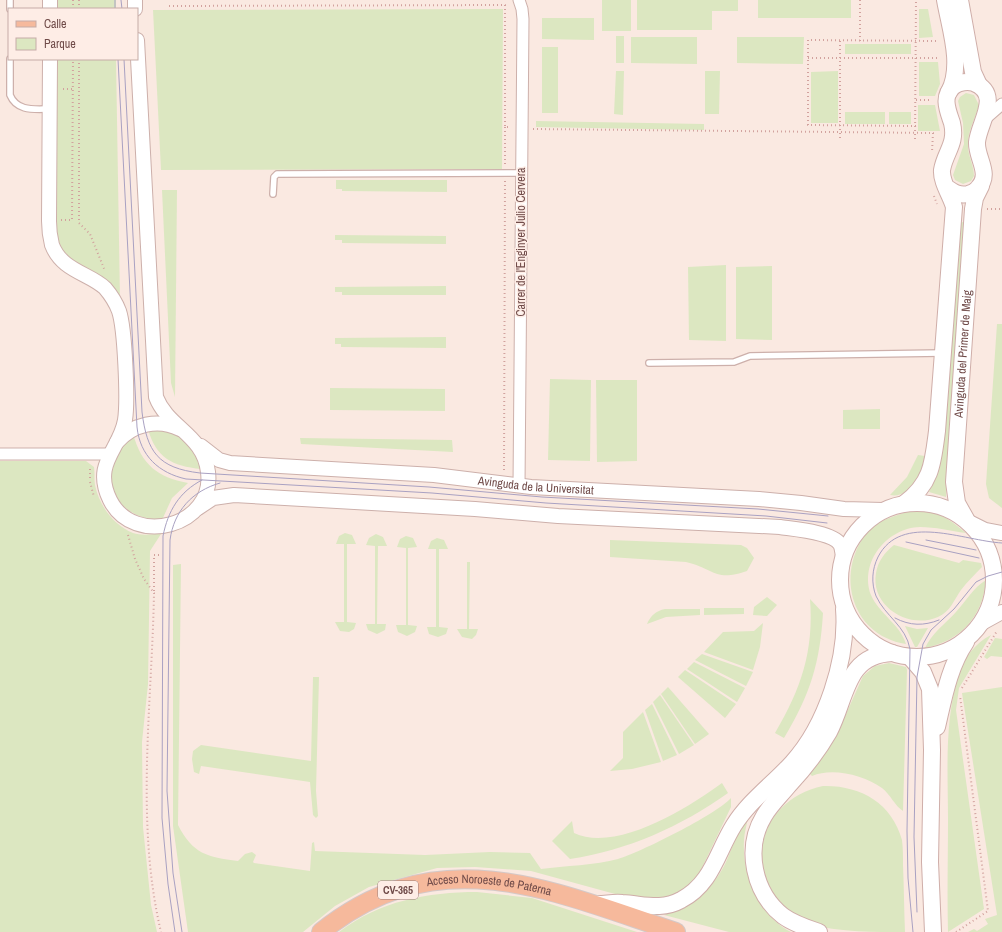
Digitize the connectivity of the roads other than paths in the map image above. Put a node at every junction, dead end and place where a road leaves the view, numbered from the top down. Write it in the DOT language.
graph roads {
  1 [pos="519,0"];
  2 [pos="945,0"];
  3 [pos="960,0"];
  4 [pos="138,59"];
  5 [pos="10,60"];
  6 [pos="50,60"];
  7 [pos="981,88"];
  8 [pos="942,96"];
  9 [pos="1002,100"];
  10 [pos="1002,104"];
  11 [pos="50,109"];
  12 [pos="982,123"];
  13 [pos="522,173"];
  14 [pos="981,186"];
  15 [pos="940,189"];
  16 [pos="274,194"];
  17 [pos="943,353"];
  18 [pos="649,363"];
  19 [pos="190,436"];
  20 [pos="111,449"];
  21 [pos="0,454"];
  22 [pos="519,485"];
  23 [pos="905,503"];
  24 [pos="196,509"];
  25 [pos="883,510"];
  26 [pos="967,521"];
  27 [pos="1002,532"];
  28 [pos="843,556"];
  29 [pos="843,601"];
  30 [pos="1002,612"];
  31 [pos="976,628"];
  32 [pos="892,653"];
  33 [pos="910,657"];
  34 [pos="932,750"];
  35 [pos="596,904"];
  36 [pos="321,932"];
  37 [pos="676,932"];
  38 [pos="819,932"];
  39 [pos="933,932"];
  1 -- 13 [label="street, Carrer de l'Enginyer Julio Cervera"];
  2 -- 8 [label="main road"];
  3 -- 7 [label="main road"];
  4 -- 19 [label="street"];
  5 -- 11 [label="lane"];
  6 -- 11 [label="street"];
  7 -- 8 [label="main road"];
  7 -- 9 [label="street"];
  7 -- 12 [label="main road, Avinguda del Primer de Maig"];
  8 -- 15 [label="main road, Avinguda del Primer de Maig"];
  10 -- 12 [label="street"];
  11 -- 20 [label="street"];
  12 -- 14 [label="main road, Avinguda del Primer de Maig"];
  13 -- 16 [label="lane"];
  13 -- 22 [label="street, Carrer de l'Enginyer Julio Cervera"];
  14 -- 15 [label="main road"];
  14 -- 26 [label="main road, Avinguda del Primer de Maig"];
  15 -- 17 [label="main road, Avinguda del Primer de Maig"];
  17 -- 18 [label="lane"];
  17 -- 23 [label="main road, Avinguda del Primer de Maig"];
  19 -- 20 [label="street"];
  19 -- 22 [label="street, Avinguda de la Universitat"];
  19 -- 24 [label="street"];
  20 -- 21 [label="street"];
  20 -- 24 [label="street"];
  22 -- 25 [label="street, Avinguda de la Universitat"];
  23 -- 25 [label="main road"];
  23 -- 26 [label="main road"];
  24 -- 28 [label="street"];
  25 -- 28 [label="main road"];
  26 -- 27 [label="street"];
  26 -- 31 [label="main road"];
  28 -- 29 [label="main road"];
  29 -- 32 [label="main road"];
  29 -- 35 [label="main road"];
  30 -- 31 [label="street"];
  31 -- 33 [label="main road"];
  31 -- 34 [label="main road"];
  32 -- 33 [label="main road"];
  32 -- 38 [label="main road"];
  33 -- 34 [label="main road"];
  34 -- 39 [label="main road"];
  35 -- 36 [label="main road, Acceso Noroeste de Paterna / CV-365"];
  35 -- 37 [label="main road, CV-365"];
}
